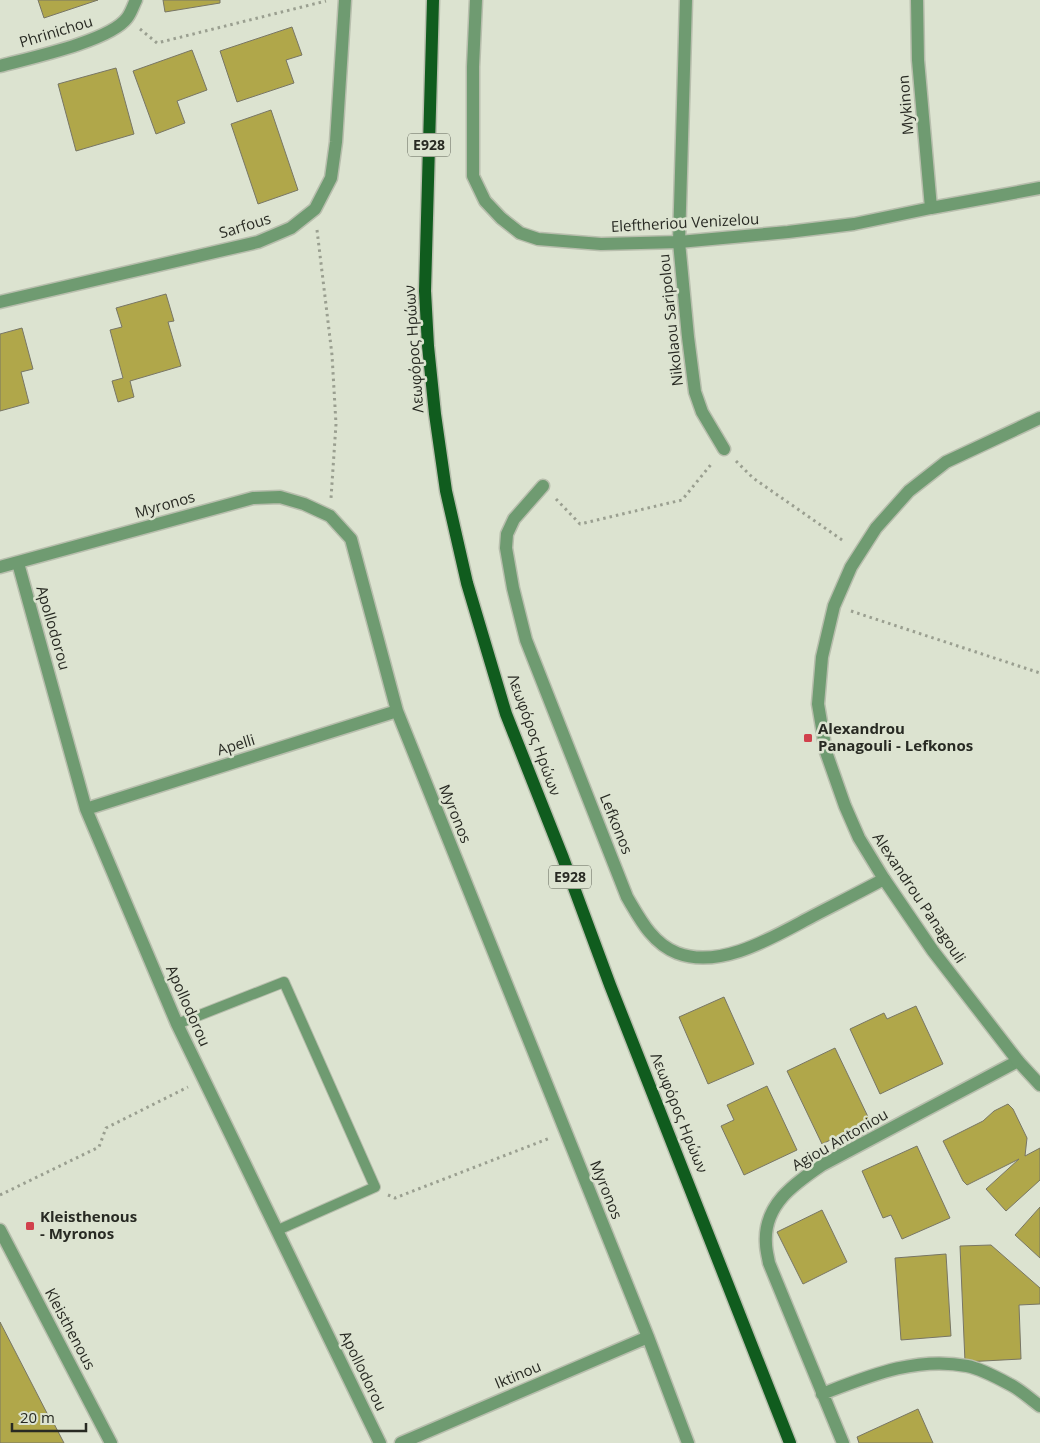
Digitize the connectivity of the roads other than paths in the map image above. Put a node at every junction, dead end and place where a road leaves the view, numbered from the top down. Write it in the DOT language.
graph roads {
  1 [pos="136,0"];
  2 [pos="345,0"];
  3 [pos="433,0"];
  4 [pos="476,0"];
  5 [pos="686,0"];
  6 [pos="917,0"];
  7 [pos="0,66"];
  8 [pos="1040,188"];
  9 [pos="931,208"];
  10 [pos="679,242"];
  11 [pos="0,302"];
  12 [pos="1040,418"];
  13 [pos="724,449"];
  14 [pos="543,486"];
  15 [pos="18,563"];
  16 [pos="0,567"];
  17 [pos="396,711"];
  18 [pos="86,809"];
  19 [pos="884,879"];
  20 [pos="177,1024"];
  21 [pos="1018,1061"];
  22 [pos="1040,1085"];
  23 [pos="0,1230"];
  24 [pos="278,1230"];
  25 [pos="648,1337"];
  26 [pos="822,1394"];
  27 [pos="1040,1406"];
  28 [pos="111,1443"];
  29 [pos="380,1443"];
  30 [pos="401,1443"];
  31 [pos="688,1443"];
  32 [pos="790,1443"];
  33 [pos="842,1443"];
  1 -- 7 [label="street, Phrinichou"];
  2 -- 11 [label="street, Sarfous"];
  3 -- 32 [label="main road, Λεωφόρος Ηρώων / E928"];
  4 -- 10 [label="street, Eleftheriou Venizelou"];
  5 -- 10 [label="street, Nikolaou Saripolou"];
  6 -- 9 [label="street, Mykinon"];
  8 -- 9 [label="street, Eleftheriou Venizelou"];
  9 -- 10 [label="street, Eleftheriou Venizelou"];
  10 -- 13 [label="street, Nikolaou Saripolou"];
  12 -- 19 [label="street, Alexandrou Panagouli"];
  14 -- 19 [label="street, Lefkonos"];
  15 -- 16 [label="street, Myronos"];
  15 -- 17 [label="street, Myronos"];
  15 -- 18 [label="street, Apollodorou"];
  17 -- 18 [label="street, Apelli"];
  17 -- 25 [label="street, Myronos"];
  18 -- 20 [label="street, Apollodorou"];
  19 -- 21 [label="street, Alexandrou Panagouli"];
  20 -- 24 [label="street, Apollodorou"];
  20 -- 24 [label="lane"];
  21 -- 22 [label="street, Alexandrou Panagouli"];
  21 -- 26 [label="street, Agiou Antoniou"];
  23 -- 28 [label="street, Kleisthenous"];
  24 -- 29 [label="street, Apollodorou"];
  25 -- 30 [label="street, Iktinou"];
  25 -- 31 [label="street, Myronos"];
  26 -- 27 [label="street"];
  26 -- 33 [label="street, Agiou Antoniou"];
}
